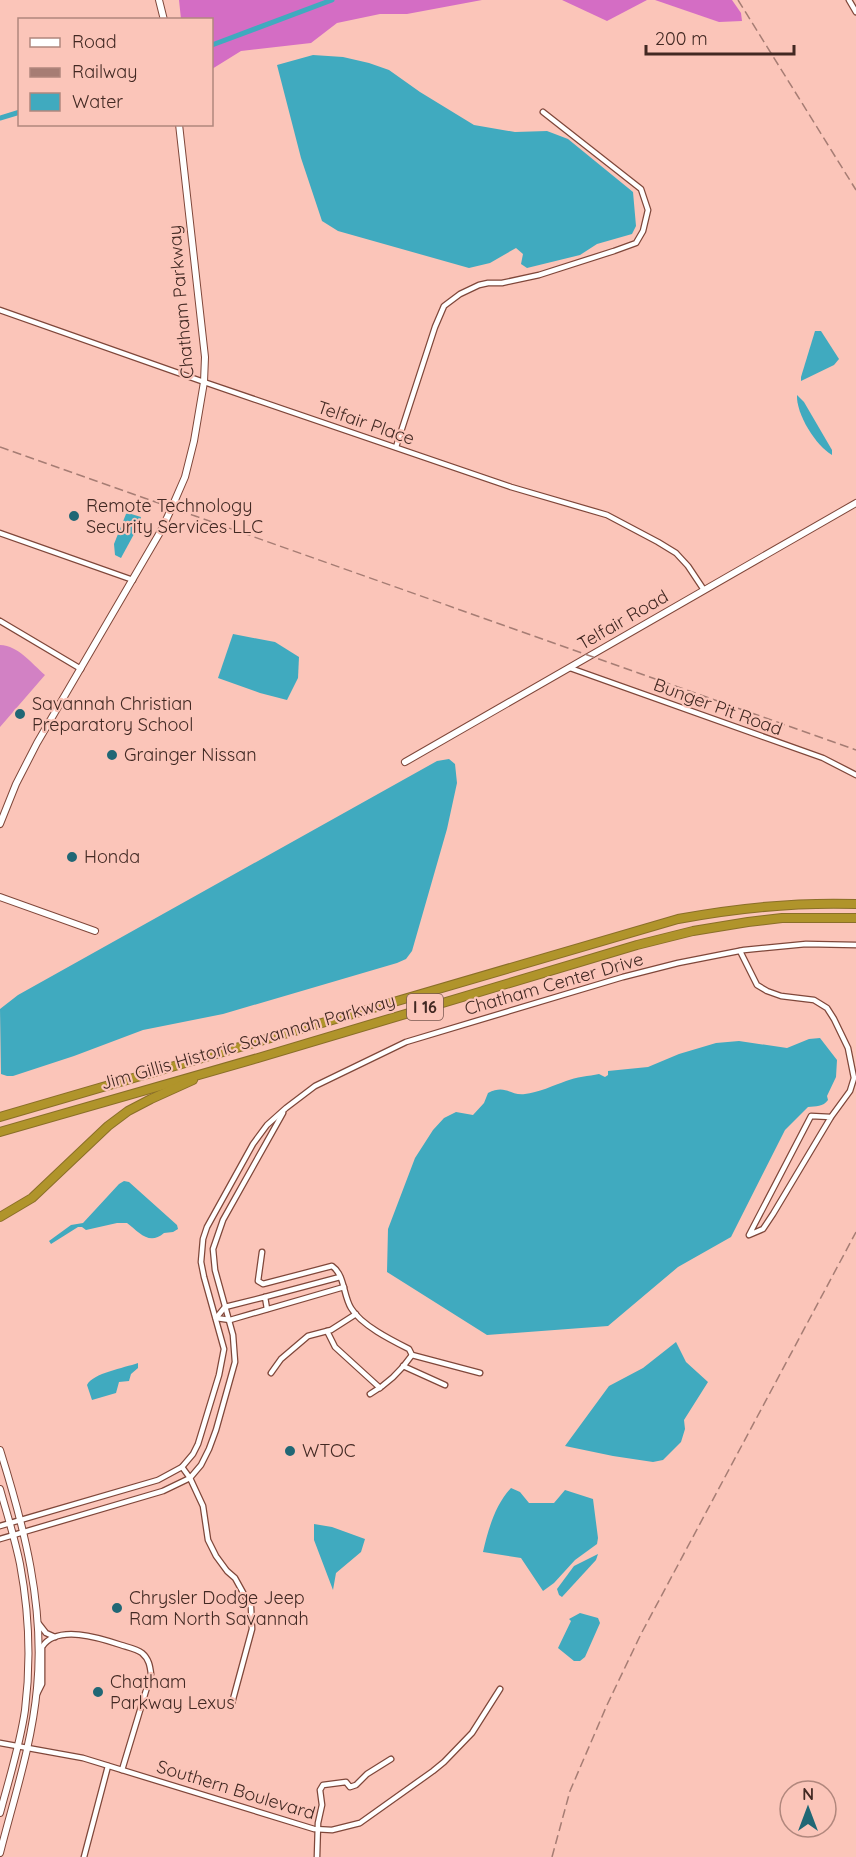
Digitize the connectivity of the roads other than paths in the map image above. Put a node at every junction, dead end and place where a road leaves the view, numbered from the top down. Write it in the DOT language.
graph roads {
  1 [pos="159,0"];
  2 [pos="849,0"];
  3 [pos="856,12"];
  4 [pos="164,18"];
  5 [pos="543,112"];
  6 [pos="178,126"];
  7 [pos="0,310"];
  8 [pos="204,382"];
  9 [pos="396,447"];
  10 [pos="856,503"];
  11 [pos="0,532"];
  12 [pos="133,580"];
  13 [pos="704,590"];
  14 [pos="0,621"];
  15 [pos="570,668"];
  16 [pos="81,669"];
  17 [pos="405,762"];
  18 [pos="856,775"];
  19 [pos="0,824"];
  20 [pos="0,897"];
  21 [pos="856,904"];
  22 [pos="856,918"];
  23 [pos="95,931"];
  24 [pos="856,945"];
  25 [pos="740,951"];
  26 [pos="233,1065"];
  27 [pos="286,1108"];
  28 [pos="0,1117"];
  29 [pos="831,1117"];
  30 [pos="0,1132"];
  31 [pos="0,1217"];
  32 [pos="262,1252"];
  33 [pos="340,1276"];
  34 [pos="344,1287"];
  35 [pos="265,1297"];
  36 [pos="225,1307"];
  37 [pos="267,1309"];
  38 [pos="356,1314"];
  39 [pos="216,1318"];
  40 [pos="230,1320"];
  41 [pos="327,1331"];
  42 [pos="412,1355"];
  43 [pos="404,1366"];
  44 [pos="271,1373"];
  45 [pos="480,1373"];
  46 [pos="445,1385"];
  47 [pos="380,1388"];
  48 [pos="370,1394"];
  49 [pos="0,1450"];
  50 [pos="182,1467"];
  51 [pos="190,1478"];
  52 [pos="0,1489"];
  53 [pos="20,1519"];
  54 [pos="9,1522"];
  55 [pos="0,1526"];
  56 [pos="23,1533"];
  57 [pos="13,1535"];
  58 [pos="0,1539"];
  59 [pos="38,1624"];
  60 [pos="55,1637"];
  61 [pos="500,1689"];
  62 [pos="37,1694"];
  63 [pos="232,1703"];
  64 [pos="0,1743"];
  65 [pos="18,1747"];
  66 [pos="28,1748"];
  67 [pos="391,1759"];
  68 [pos="108,1766"];
  69 [pos="122,1770"];
  70 [pos="0,1813"];
  71 [pos="318,1829"];
  72 [pos="0,1853"];
  73 [pos="84,1857"];
  74 [pos="317,1857"];
  1 -- 4 [label="main road"];
  2 -- 3 [label="street"];
  5 -- 9 [label="street"];
  6 -- 8 [label="main road, Chatham Parkway"];
  7 -- 8 [label="street, Telfair Place"];
  8 -- 9 [label="street, Telfair Place"];
  8 -- 12 [label="main road, Chatham Parkway"];
  9 -- 13 [label="street, Telfair Place"];
  10 -- 13 [label="main road, Telfair Road"];
  11 -- 12 [label="street"];
  12 -- 16 [label="main road, Chatham Parkway"];
  13 -- 15 [label="main road, Telfair Road"];
  14 -- 16 [label="street"];
  15 -- 17 [label="main road, Telfair Road"];
  15 -- 18 [label="street, Bunger Pit Road"];
  16 -- 19 [label="main road, Chatham Parkway"];
  20 -- 23 [label="main road"];
  21 -- 28 [label="highway, Jim Gillis Historic Savannah Parkway / I 16"];
  22 -- 26 [label="highway, Jim Gillis Historic Savannah Parkway / I 16"];
  24 -- 25 [label="street, Chatham Center Drive"];
  25 -- 27 [label="street, Chatham Center Drive"];
  25 -- 29 [label="street"];
  26 -- 30 [label="highway, Jim Gillis Historic Savannah Parkway / I 16"];
  26 -- 31 [label="highway"];
  27 -- 36 [label="street, Chatham Center Drive"];
  27 -- 39 [label="street, Chatham Center Drive"];
  29 -- 29 [label="street"];
  32 -- 33 [label="street"];
  33 -- 34 [label="street"];
  33 -- 35 [label="street"];
  34 -- 37 [label="street"];
  34 -- 38 [label="street"];
  35 -- 36 [label="street"];
  35 -- 37 [label="street"];
  36 -- 39 [label="street"];
  36 -- 40 [label="street, Chatham Center Drive"];
  37 -- 40 [label="street"];
  38 -- 41 [label="street"];
  38 -- 42 [label="street"];
  39 -- 40 [label="street"];
  39 -- 50 [label="street, Chatham Center Drive"];
  40 -- 51 [label="street, Chatham Center Drive"];
  41 -- 44 [label="street"];
  41 -- 47 [label="street"];
  42 -- 43 [label="street"];
  42 -- 45 [label="street"];
  43 -- 46 [label="street"];
  43 -- 47 [label="street"];
  47 -- 48 [label="street"];
  49 -- 53 [label="main road"];
  50 -- 51 [label="street"];
  50 -- 53 [label="street, Chatham Center Drive"];
  51 -- 56 [label="street, Chatham Center Drive"];
  51 -- 63 [label="street"];
  52 -- 54 [label="main road"];
  53 -- 54 [label="street, Chatham Center Drive"];
  53 -- 56 [label="main road"];
  54 -- 55 [label="street, Chatham Center Drive"];
  54 -- 57 [label="main road"];
  56 -- 57 [label="street, Chatham Center Drive"];
  56 -- 59 [label="main road"];
  57 -- 58 [label="street, Chatham Center Drive"];
  57 -- 65 [label="main road"];
  59 -- 60 [label="street"];
  59 -- 62 [label="main road"];
  60 -- 62 [label="street"];
  60 -- 69 [label="street"];
  61 -- 71 [label="street, Southern Boulevard"];
  62 -- 66 [label="main road"];
  64 -- 65 [label="street, Southern Boulevard"];
  65 -- 66 [label="street, Southern Boulevard"];
  65 -- 70 [label="main road"];
  66 -- 68 [label="street, Southern Boulevard"];
  66 -- 72 [label="main road"];
  67 -- 71 [label="street"];
  68 -- 69 [label="street, Southern Boulevard"];
  68 -- 73 [label="street"];
  69 -- 71 [label="street, Southern Boulevard"];
  71 -- 74 [label="street"];
}
